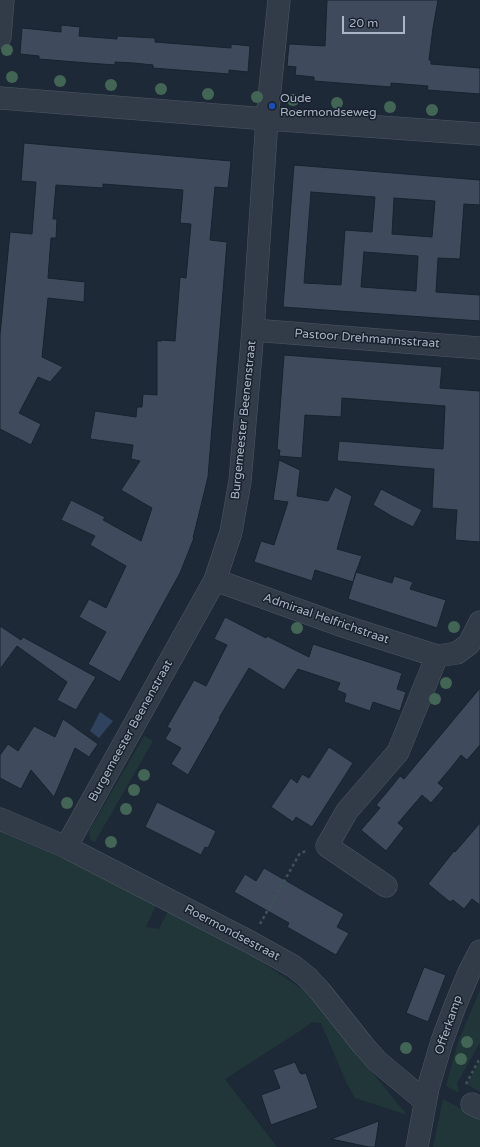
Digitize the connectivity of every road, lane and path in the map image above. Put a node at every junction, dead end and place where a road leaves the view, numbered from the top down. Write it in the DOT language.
graph roads {
  1 [pos="3,0"];
  2 [pos="279,0"];
  3 [pos="0,37"];
  4 [pos="0,98"];
  5 [pos="267,119"];
  6 [pos="480,134"];
  7 [pos="253,330"];
  8 [pos="480,348"];
  9 [pos="215,580"];
  10 [pos="480,622"];
  11 [pos="437,656"];
  12 [pos="0,819"];
  13 [pos="327,846"];
  14 [pos="66,847"];
  15 [pos="386,886"];
  16 [pos="260,924"];
  17 [pos="480,951"];
  18 [pos="480,1058"];
  19 [pos="425,1101"];
  20 [pos="473,1101"];
  21 [pos="417,1147"];
  1 -- 3 [label="street"];
  2 -- 5 [label="street, Burgemeester Beenenstraat"];
  4 -- 5 [label="street"];
  5 -- 6 [label="street"];
  5 -- 7 [label="street, Burgemeester Beenenstraat"];
  7 -- 8 [label="street, Pastoor Drehmannsstraat"];
  7 -- 9 [label="street, Burgemeester Beenenstraat"];
  9 -- 11 [label="street, Admiraal Helfrichstraat"];
  9 -- 14 [label="street, Burgemeester Beenenstraat"];
  10 -- 11 [label="street, Admiraal Helfrichstraat"];
  11 -- 13 [label="street"];
  12 -- 14 [label="street, Roermondsestraat"];
  13 -- 15 [label="street"];
  13 -- 16 [label="path"];
  14 -- 19 [label="street, Roermondsestraat"];
  17 -- 19 [label="street, Offerkamp"];
  18 -- 20 [label="path"];
  19 -- 21 [label="street, Offerkamp"];
}
